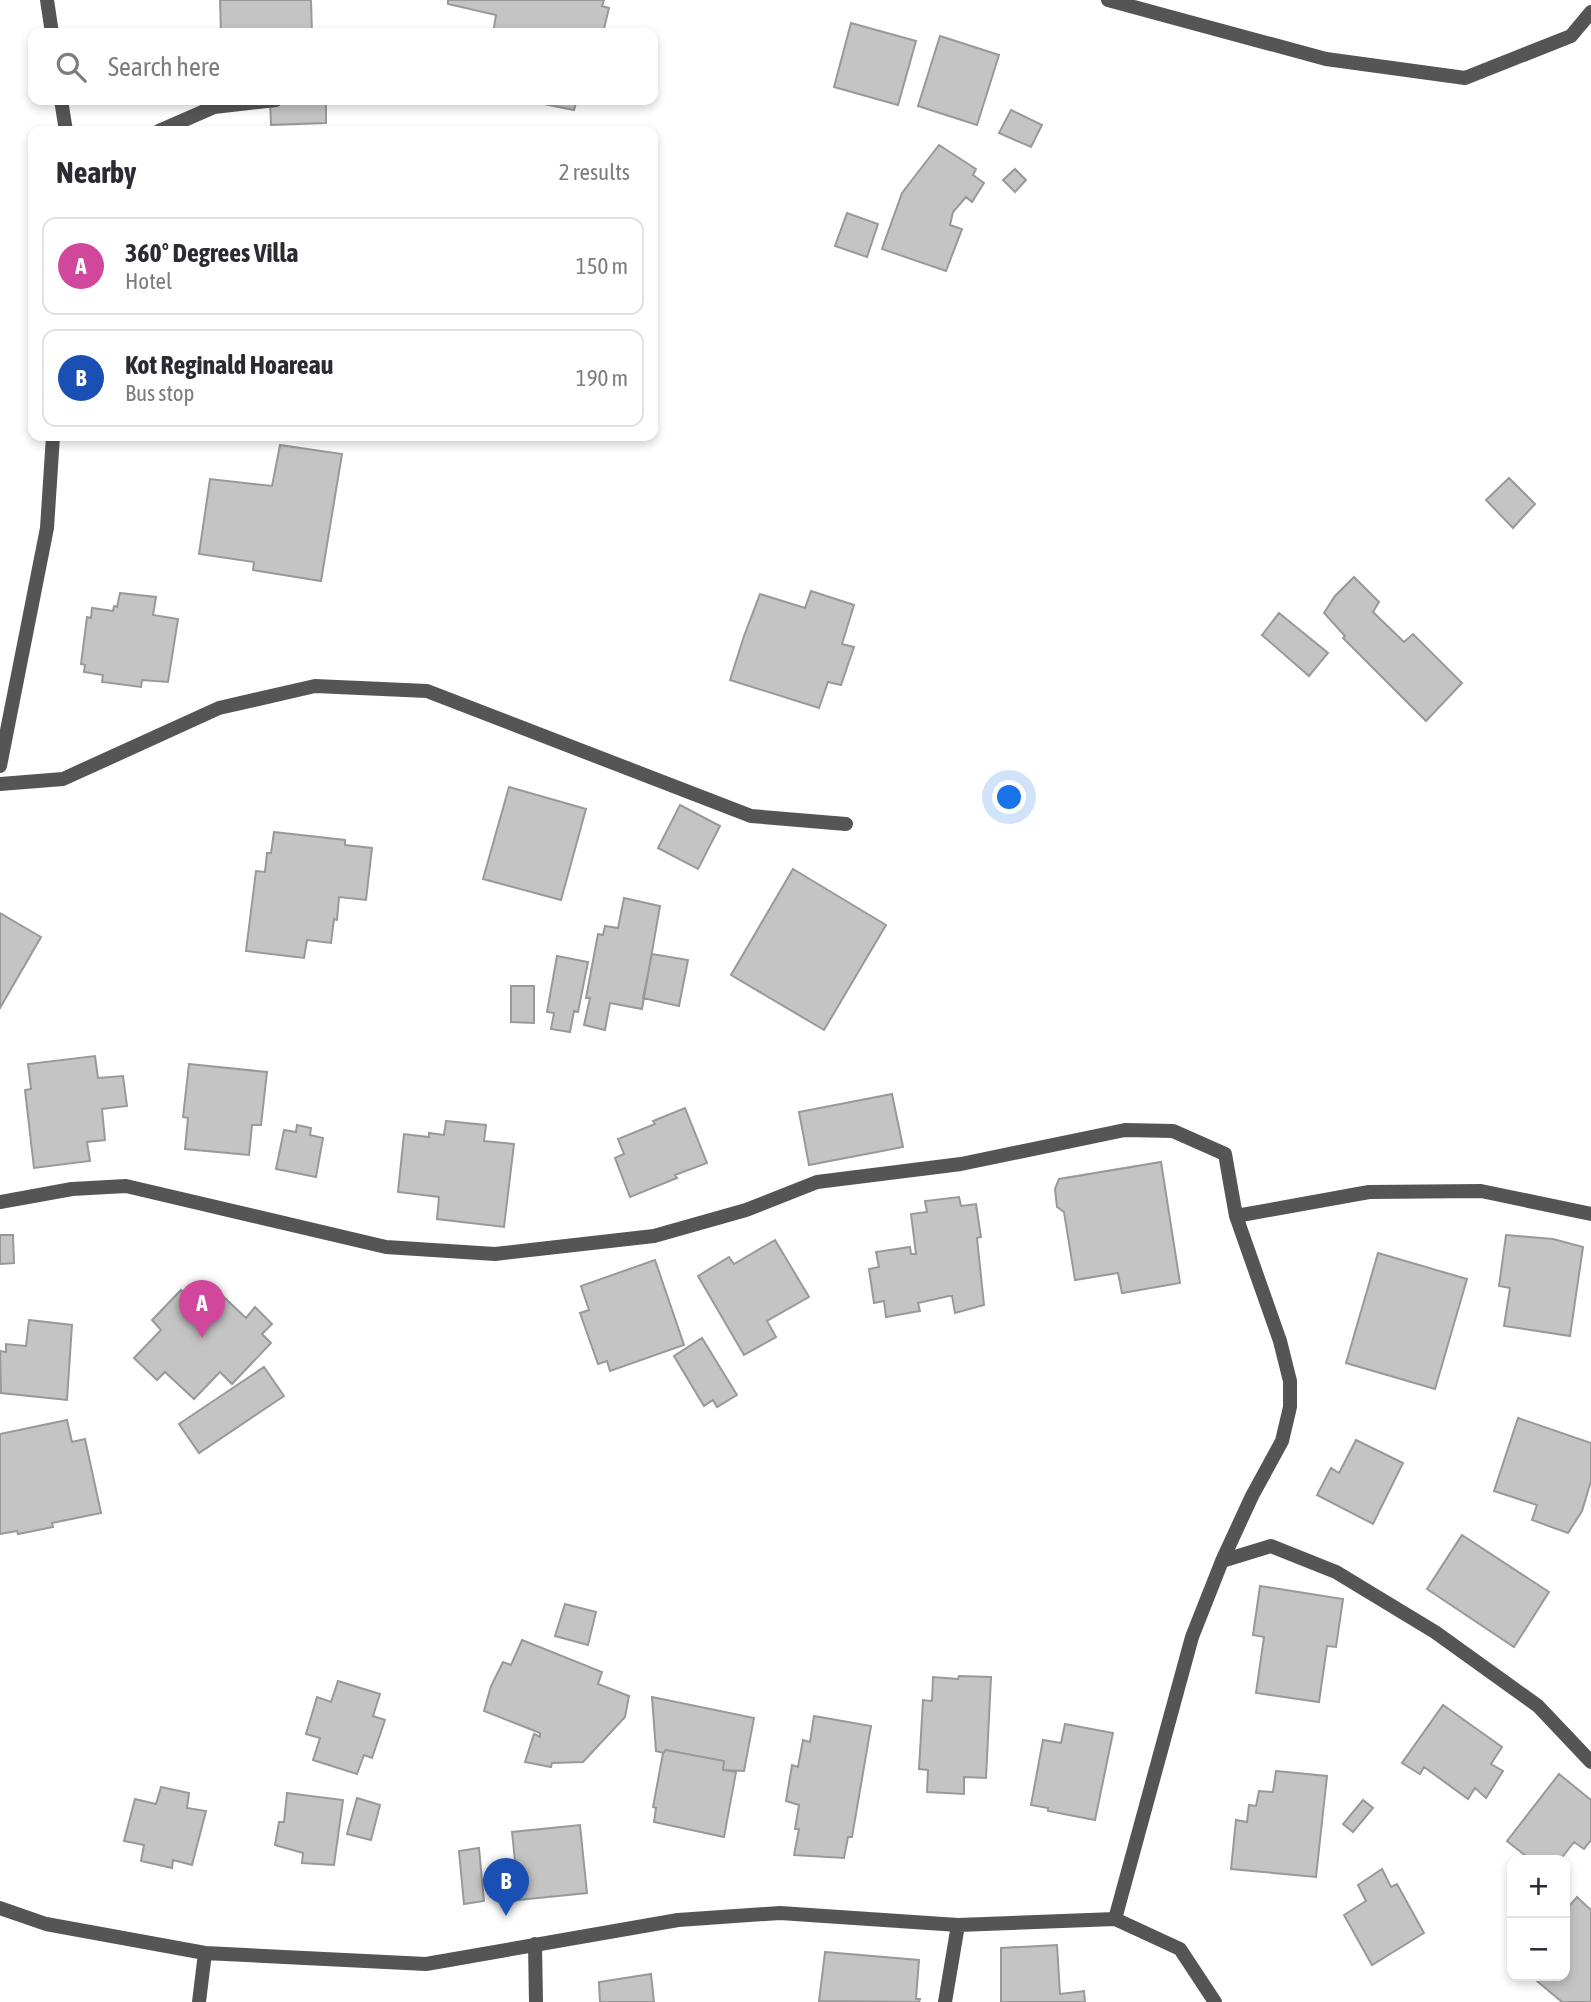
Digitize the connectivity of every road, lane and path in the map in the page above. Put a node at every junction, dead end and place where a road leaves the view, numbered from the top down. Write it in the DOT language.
graph roads {
  1 [pos="47,0"];
  2 [pos="1108,0"];
  3 [pos="1591,12"];
  4 [pos="51,28"];
  5 [pos="62,105"];
  6 [pos="232,105"];
  7 [pos="65,126"];
  8 [pos="171,126"];
  9 [pos="53,441"];
  10 [pos="0,766"];
  11 [pos="0,784"];
  12 [pos="846,824"];
  13 [pos="0,1202"];
  14 [pos="1591,1214"];
  15 [pos="1236,1216"];
  16 [pos="1222,1561"];
  17 [pos="1591,1762"];
  18 [pos="0,1908"];
  19 [pos="1115,1919"];
  20 [pos="958,1925"];
  21 [pos="535,1944"];
  22 [pos="205,1953"];
  23 [pos="200,2002"];
  24 [pos="536,2002"];
  25 [pos="945,2002"];
  26 [pos="1215,2002"];
  1 -- 4 [label="street"];
  2 -- 3 [label="street"];
  5 -- 7 [label="street"];
  6 -- 8 [label="street"];
  9 -- 10 [label="street"];
  11 -- 12 [label="street"];
  13 -- 15 [label="street"];
  14 -- 15 [label="street"];
  15 -- 16 [label="street"];
  16 -- 17 [label="street"];
  16 -- 19 [label="street"];
  18 -- 22 [label="street"];
  19 -- 20 [label="street"];
  19 -- 26 [label="street"];
  20 -- 21 [label="street"];
  20 -- 25 [label="street"];
  21 -- 22 [label="street"];
  21 -- 24 [label="street"];
  22 -- 23 [label="street"];
}
